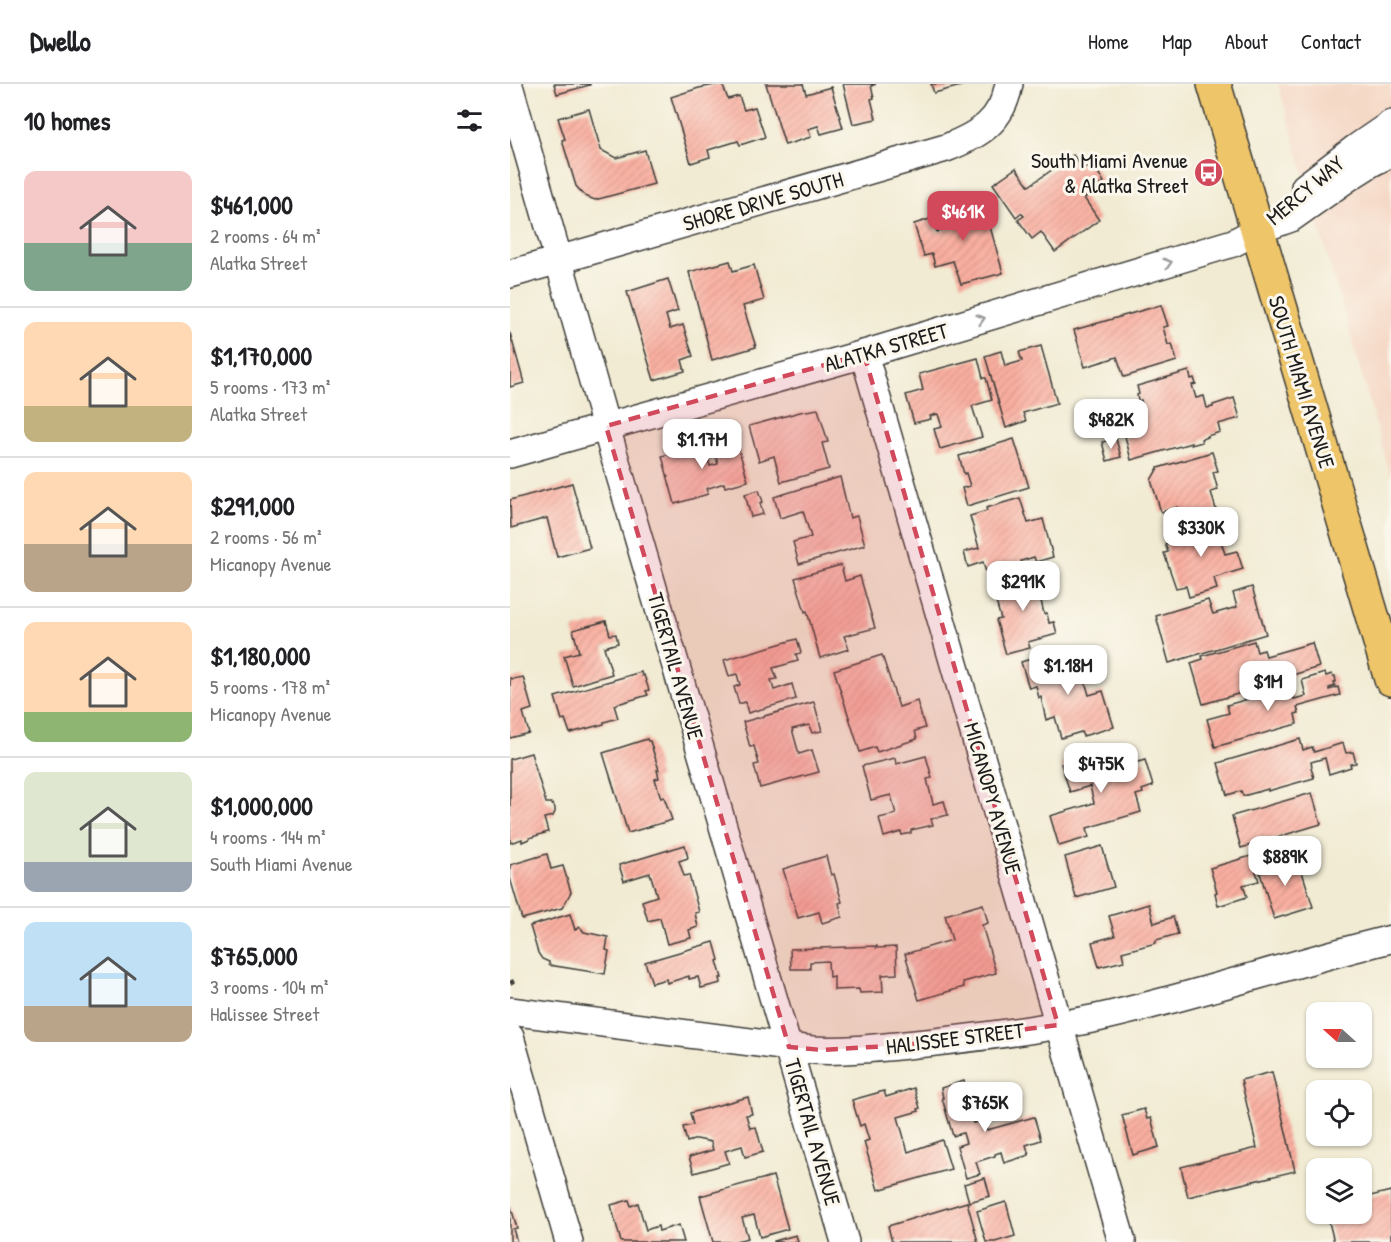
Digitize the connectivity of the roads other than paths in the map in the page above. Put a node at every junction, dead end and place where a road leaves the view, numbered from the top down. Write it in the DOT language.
graph roads {
  1 [pos="1214,84"];
  2 [pos="510,89"];
  3 [pos="1006,94"];
  4 [pos="1391,124"];
  5 [pos="1391,153"];
  6 [pos="1258,230"];
  7 [pos="558,260"];
  8 [pos="510,274"];
  9 [pos="864,354"];
  10 [pos="606,426"];
  11 [pos="510,454"];
  12 [pos="1391,679"];
  13 [pos="1391,939"];
  14 [pos="510,1011"];
  15 [pos="1058,1025"];
  16 [pos="510,1037"];
  17 [pos="789,1047"];
  18 [pos="569,1242"];
  19 [pos="845,1242"];
  20 [pos="1122,1242"];
  1 -- 6 [label="main road, SOUTH MIAMI AVENUE"];
  2 -- 7 [label="street, TIGERTAIL AVENUE"];
  3 -- 7 [label="street, SHORE DRIVE SOUTH"];
  4 -- 6 [label="street, MERCY WAY"];
  5 -- 6 [label="street, MERCY WAY"];
  9 -- 6 [label="street, ALATKA STREET, one-way"];
  6 -- 12 [label="main road, SOUTH MIAMI AVENUE"];
  7 -- 8 [label="street, SHORE DRIVE SOUTH"];
  7 -- 10 [label="street, TIGERTAIL AVENUE"];
  9 -- 10 [label="street, ALATKA STREET"];
  9 -- 15 [label="street, MICANOPY AVENUE"];
  10 -- 11 [label="street, ALATKA STREET"];
  10 -- 17 [label="street, TIGERTAIL AVENUE"];
  13 -- 15 [label="street, HALISSEE STREET"];
  14 -- 17 [label="street, HALISSEE STREET"];
  15 -- 17 [label="street, HALISSEE STREET"];
  15 -- 20 [label="street, MICANOPY AVENUE"];
  16 -- 18 [label="street"];
  17 -- 19 [label="street, TIGERTAIL AVENUE"];
}
